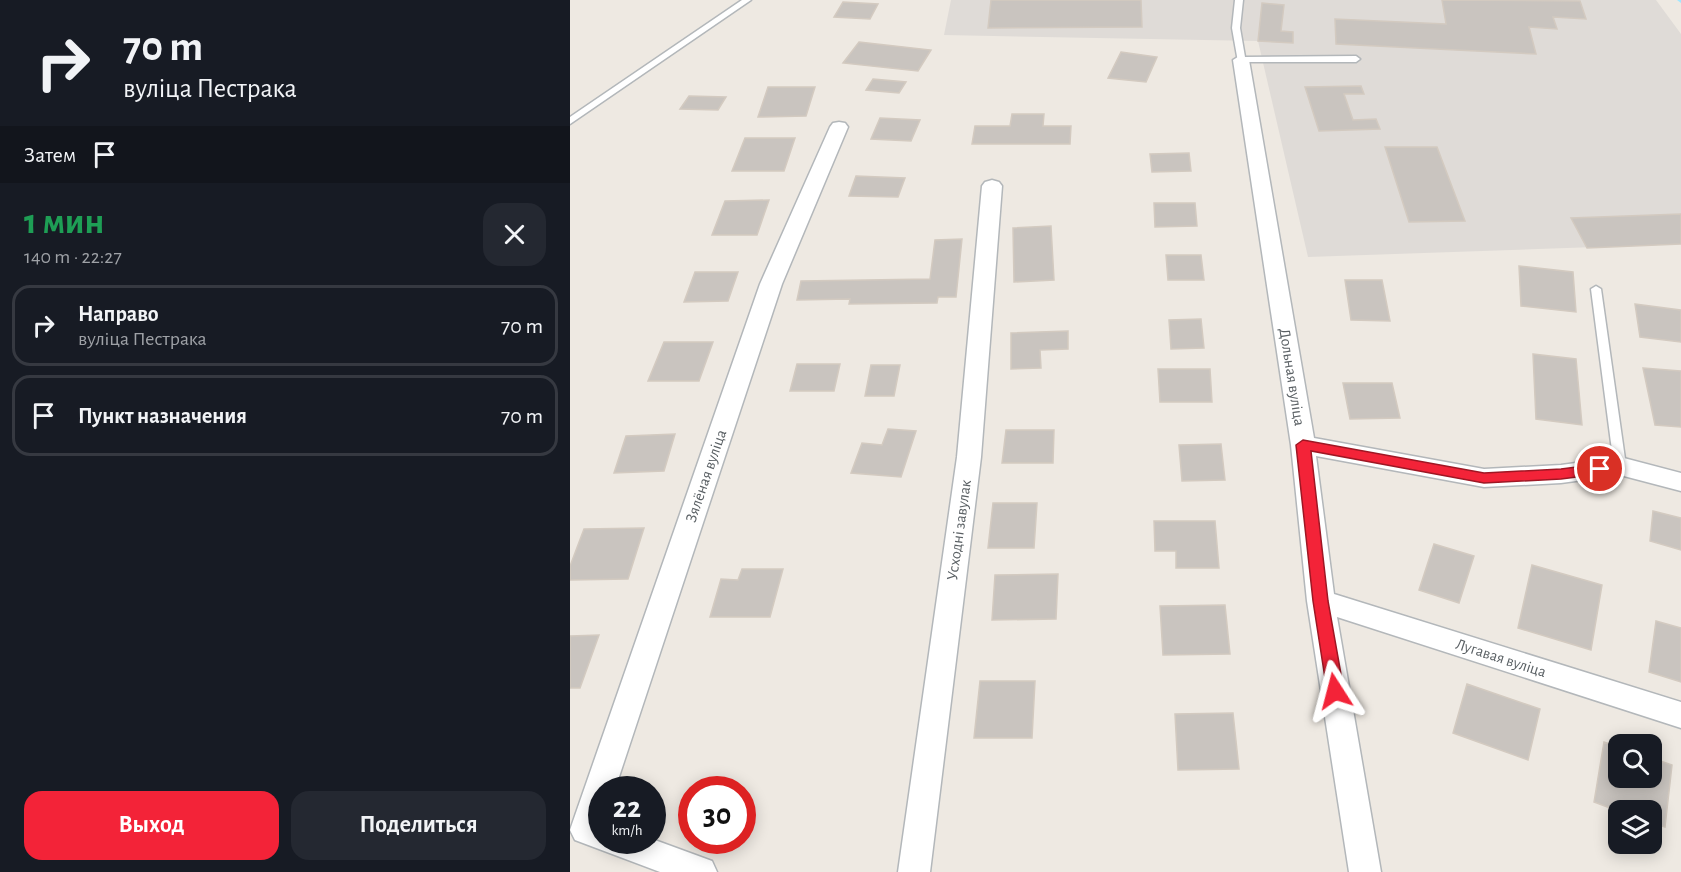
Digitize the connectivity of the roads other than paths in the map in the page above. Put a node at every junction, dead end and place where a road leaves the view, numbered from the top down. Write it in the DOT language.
graph roads {
  1 [pos="747,0"];
  2 [pos="1239,0"];
  3 [pos="1356,59"];
  4 [pos="1241,60"];
  5 [pos="570,121"];
  6 [pos="839,127"];
  7 [pos="992,186"];
  8 [pos="1596,289"];
  9 [pos="1303,445"];
  10 [pos="1620,466"];
  11 [pos="1681,482"];
  12 [pos="1321,601"];
  13 [pos="1681,715"];
  14 [pos="611,776"];
  15 [pos="651,854"];
  16 [pos="701,872"];
  17 [pos="914,872"];
  18 [pos="1365,872"];
  1 -- 5 [label="lane"];
  2 -- 4 [label="lane"];
  3 -- 4 [label="lane"];
  4 -- 9 [label="street, Дольная вуліца"];
  6 -- 14 [label="street, Зялёная вуліца"];
  7 -- 17 [label="street, Усходні завулак"];
  8 -- 10 [label="lane"];
  9 -- 10 [label="street"];
  9 -- 12 [label="street, Дольная вуліца"];
  10 -- 11 [label="street"];
  12 -- 13 [label="street, Лугавая вуліца"];
  12 -- 18 [label="street, Дольная вуліца"];
  15 -- 16 [label="street"];
}
